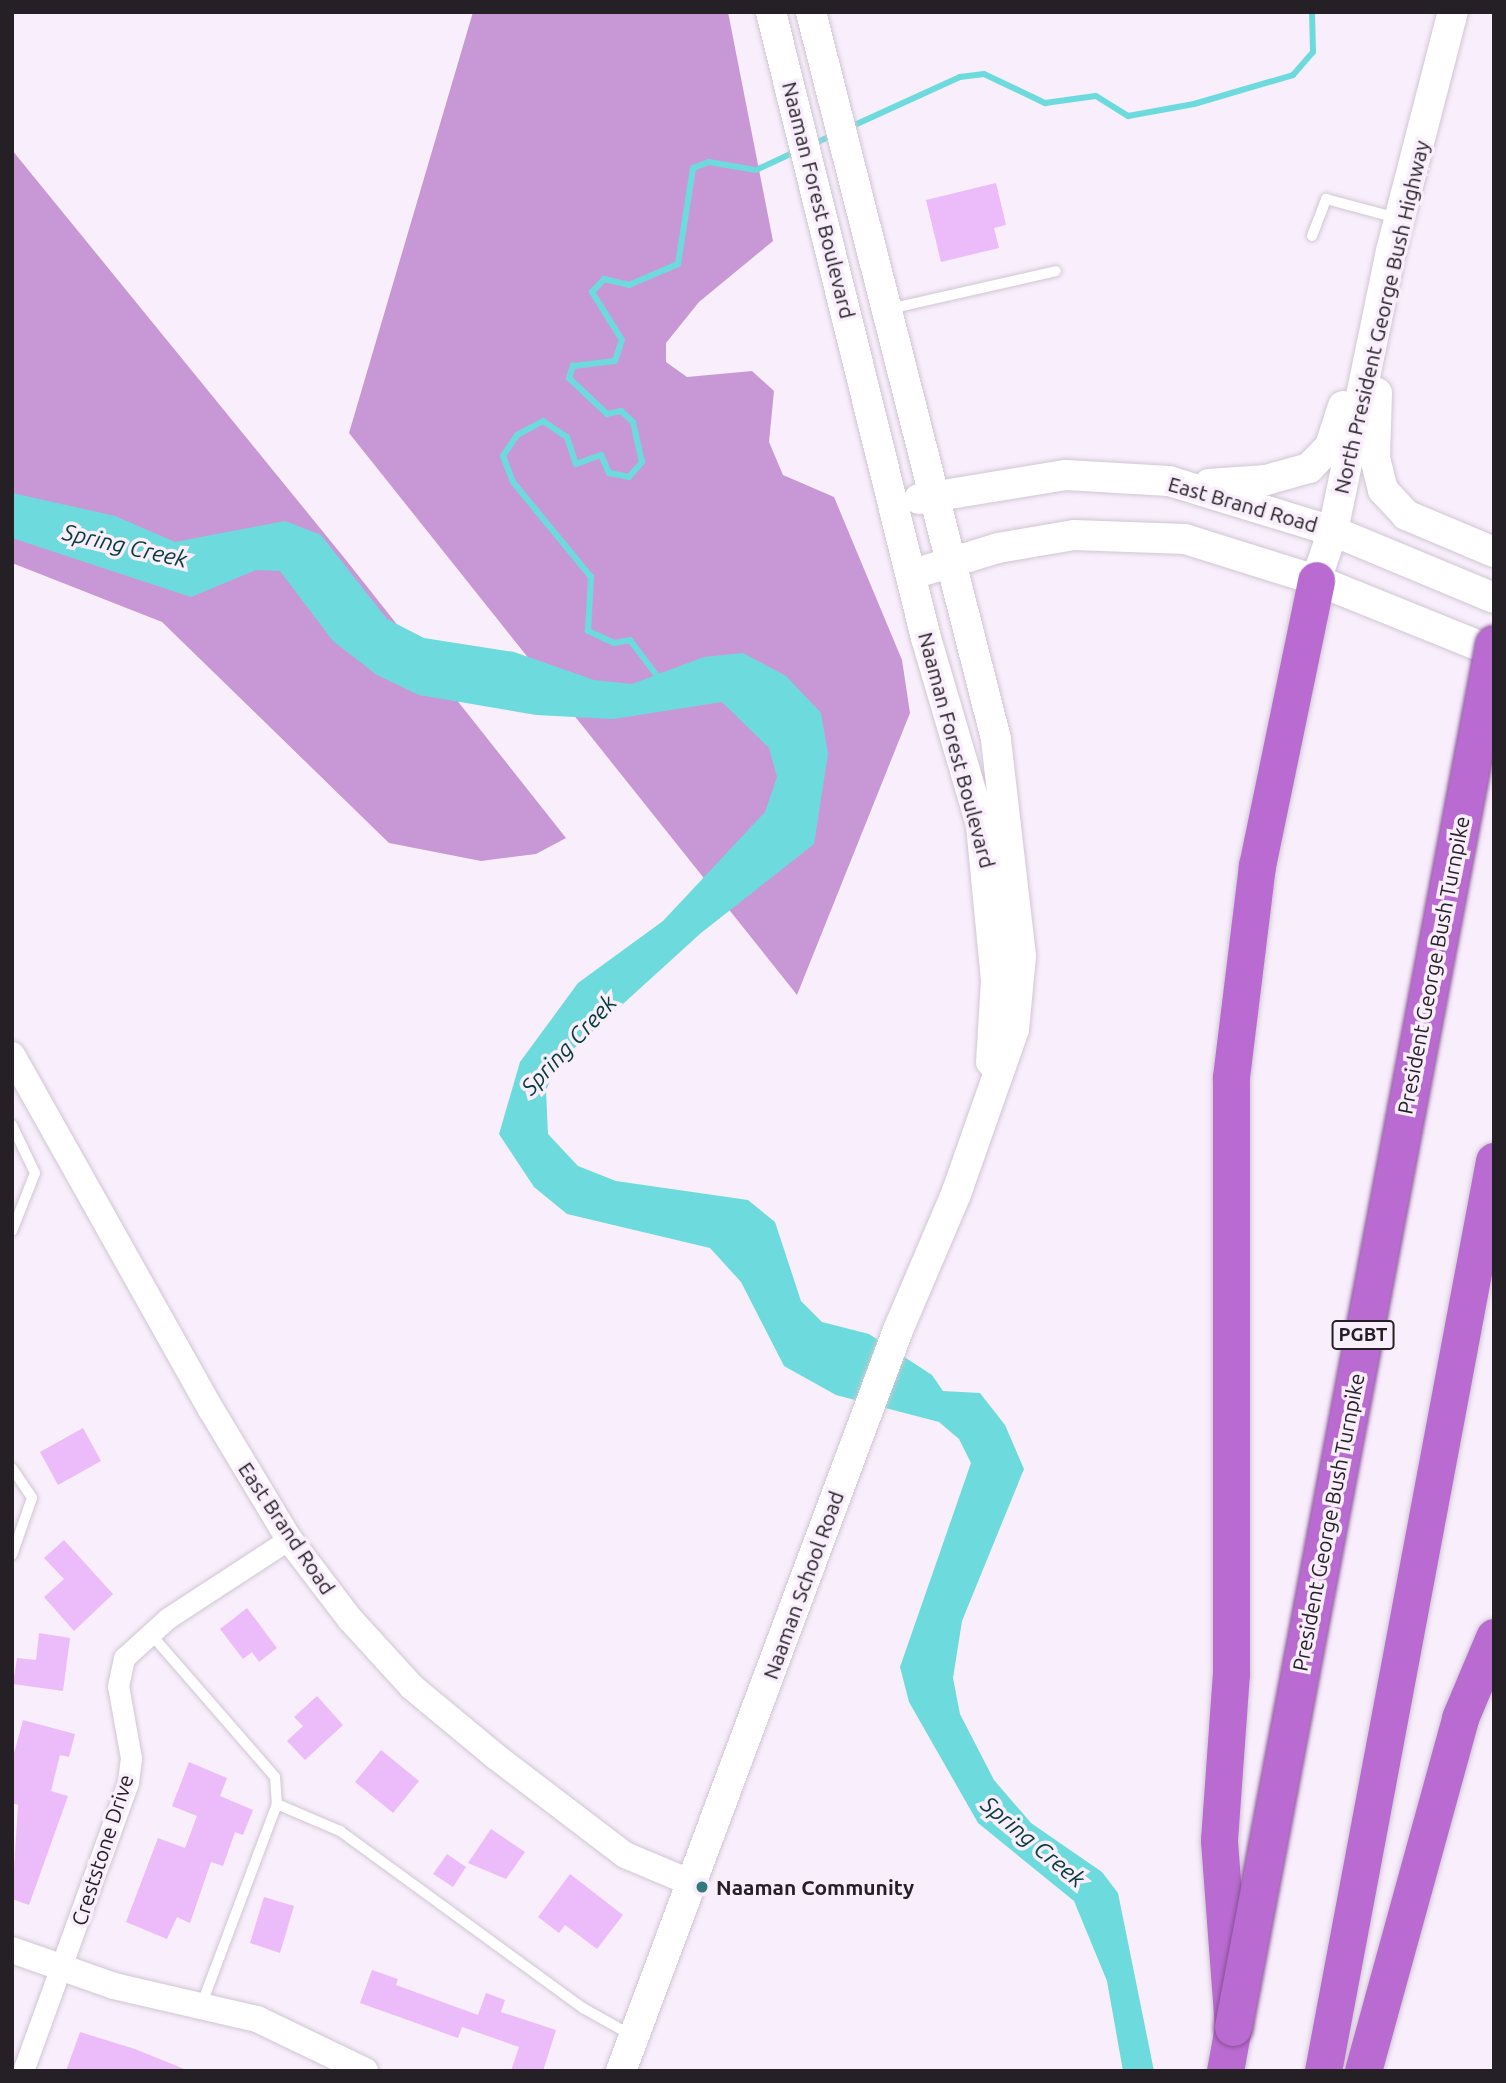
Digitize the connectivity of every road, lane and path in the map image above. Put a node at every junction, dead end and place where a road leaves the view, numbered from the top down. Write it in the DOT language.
graph roads {
  1 [pos="1454,12"];
  2 [pos="812,16"];
  3 [pos="774,22"];
  4 [pos="1400,219"];
  5 [pos="1312,236"];
  6 [pos="1391,251"];
  7 [pos="1056,271"];
  8 [pos="886,310"];
  9 [pos="1191,485"];
  10 [pos="937,495"];
  11 [pos="897,505"];
  12 [pos="1333,531"];
  13 [pos="1494,552"];
  14 [pos="955,562"];
  15 [pos="913,574"];
  16 [pos="1316,580"];
  17 [pos="1494,598"];
  18 [pos="1494,644"];
  19 [pos="1494,652"];
  20 [pos="12,1055"];
  21 [pos="988,1101"];
  22 [pos="12,1125"];
  23 [pos="1494,1161"];
  24 [pos="12,1231"];
  25 [pos="12,1468"];
  26 [pos="289,1539"];
  27 [pos="12,1555"];
  28 [pos="149,1632"];
  29 [pos="1494,1637"];
  30 [pos="277,1804"];
  31 [pos="692,1883"];
  32 [pos="12,1950"];
  33 [pos="61,1969"];
  34 [pos="202,2004"];
  35 [pos="1233,2027"];
  36 [pos="634,2036"];
  37 [pos="23,2071"];
  38 [pos="365,2071"];
  39 [pos="621,2071"];
  40 [pos="1225,2071"];
  41 [pos="1323,2071"];
  42 [pos="1363,2071"];
  1 -- 4 [label="main road, North President George Bush Highway"];
  2 -- 8 [label="main road, Naaman Forest Boulevard"];
  3 -- 11 [label="main road, Naaman Forest Boulevard"];
  4 -- 5 [label="lane"];
  4 -- 6 [label="main road, North President George Bush Highway"];
  6 -- 9 [label="main road"];
  6 -- 12 [label="main road, North President George Bush Highway"];
  6 -- 13 [label="main road"];
  7 -- 8 [label="lane"];
  8 -- 10 [label="main road, Naaman Forest Boulevard"];
  9 -- 10 [label="main road, East Brand Road"];
  9 -- 12 [label="main road, East Brand Road"];
  10 -- 11 [label="main road, East Brand Road"];
  10 -- 14 [label="main road, Naaman Forest Boulevard"];
  11 -- 15 [label="main road, Naaman Forest Boulevard"];
  12 -- 16 [label="main road, North President George Bush Highway"];
  12 -- 17 [label="main road, East Brand Road"];
  14 -- 15 [label="main road"];
  14 -- 16 [label="main road"];
  14 -- 21 [label="main road, Naaman Forest Boulevard"];
  15 -- 21 [label="main road, Naaman Forest Boulevard"];
  16 -- 19 [label="main road"];
  16 -- 35 [label="highway, bridge"];
  18 -- 35 [label="highway, President George Bush Turnpike / PGBT, bridge"];
  20 -- 26 [label="street, East Brand Road"];
  21 -- 31 [label="main road, Naaman School Road"];
  22 -- 24 [label="lane"];
  23 -- 41 [label="highway"];
  25 -- 27 [label="lane"];
  26 -- 28 [label="street, Creststone Drive"];
  26 -- 31 [label="street, East Brand Road"];
  28 -- 30 [label="lane"];
  28 -- 33 [label="street, Creststone Drive"];
  29 -- 42 [label="highway"];
  30 -- 34 [label="lane"];
  30 -- 36 [label="lane"];
  31 -- 36 [label="main road, Naaman School Road"];
  32 -- 33 [label="street"];
  33 -- 34 [label="street"];
  33 -- 37 [label="street, Creststone Drive"];
  34 -- 38 [label="street"];
  35 -- 40 [label="highway, President George Bush Turnpike / PGBT"];
  36 -- 39 [label="main road, Naaman School Road"];
}
